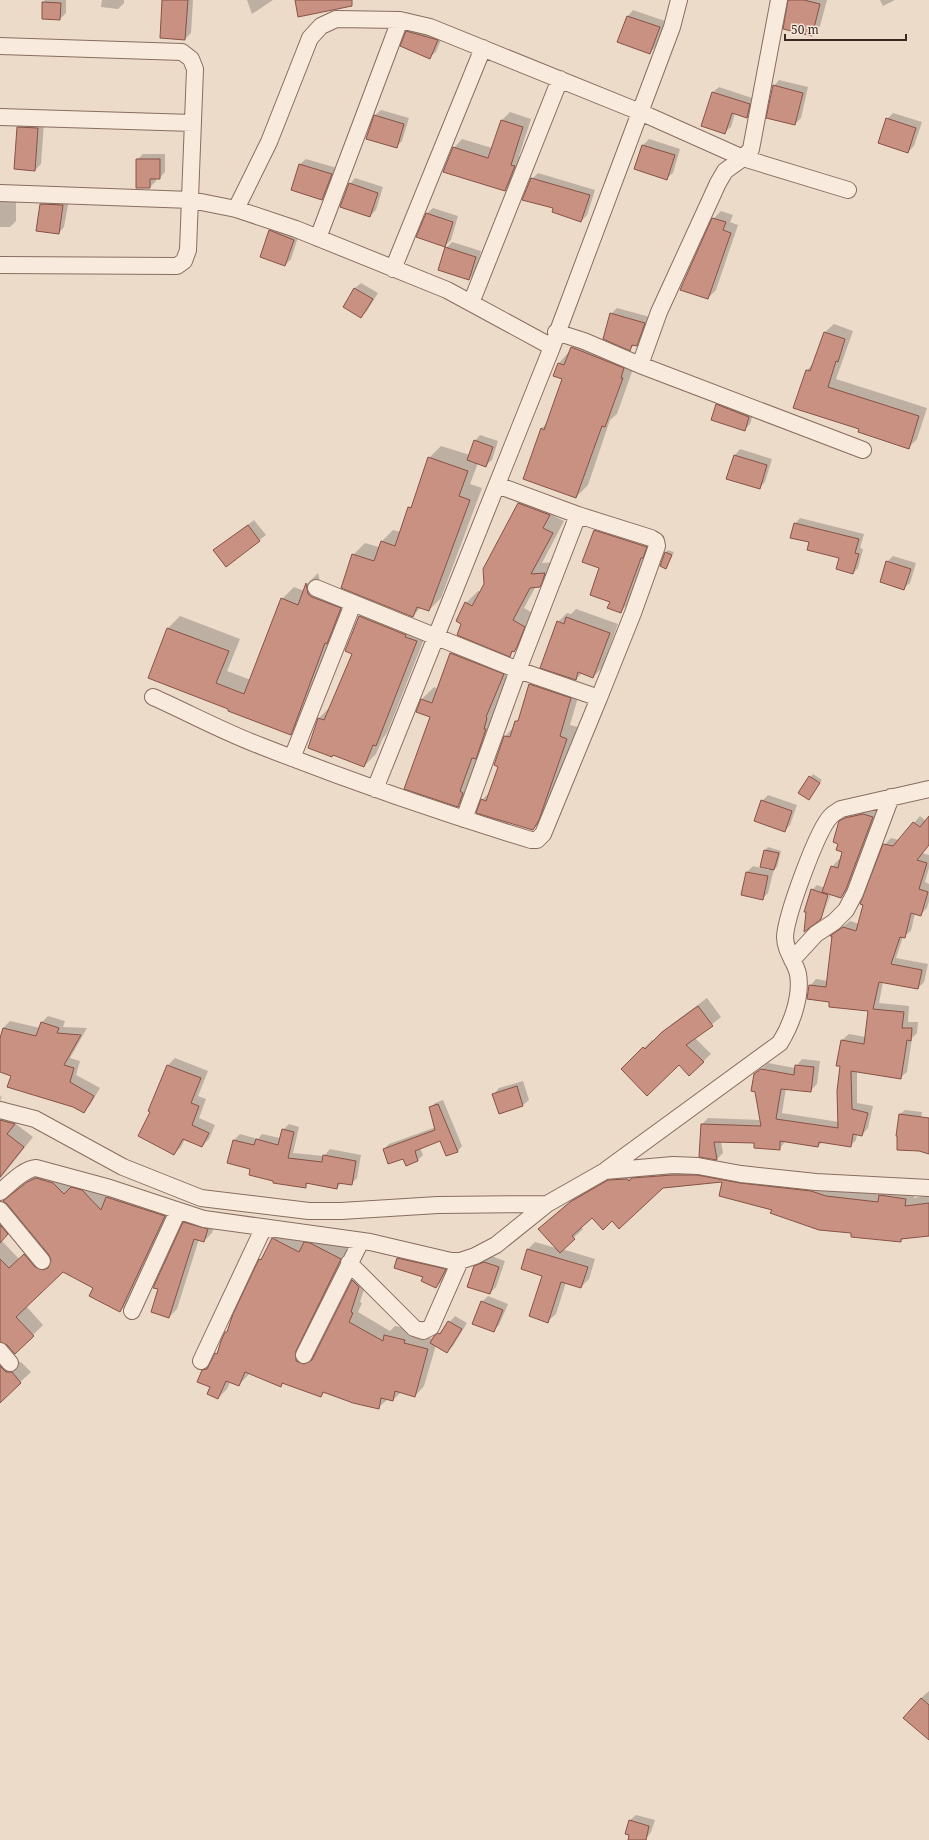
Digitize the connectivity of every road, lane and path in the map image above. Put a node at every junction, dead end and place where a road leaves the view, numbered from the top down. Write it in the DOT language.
graph roads {
  1 [pos="678,0"];
  2 [pos="779,0"];
  3 [pos="400,20"];
  4 [pos="0,46"];
  5 [pos="483,48"];
  6 [pos="560,79"];
  7 [pos="640,112"];
  8 [pos="0,117"];
  9 [pos="193,123"];
  10 [pos="743,158"];
  11 [pos="848,190"];
  12 [pos="0,193"];
  13 [pos="191,200"];
  14 [pos="236,209"];
  15 [pos="318,238"];
  16 [pos="0,265"];
  17 [pos="393,269"];
  18 [pos="471,304"];
  19 [pos="556,332"];
  20 [pos="552,347"];
  21 [pos="640,365"];
  22 [pos="863,450"];
  23 [pos="497,485"];
  24 [pos="578,515"];
  25 [pos="316,588"];
  26 [pos="353,604"];
  27 [pos="437,638"];
  28 [pos="518,670"];
  29 [pos="153,697"];
  30 [pos="599,698"];
  31 [pos="292,758"];
  32 [pos="375,789"];
  33 [pos="929,789"];
  34 [pos="891,797"];
  35 [pos="464,819"];
  36 [pos="792,960"];
  37 [pos="0,1110"];
  38 [pos="605,1171"];
  39 [pos="929,1188"];
  40 [pos="0,1192"];
  41 [pos="547,1204"];
  42 [pos="0,1210"];
  43 [pos="178,1211"];
  44 [pos="263,1229"];
  45 [pos="361,1240"];
  46 [pos="42,1261"];
  47 [pos="460,1261"];
  48 [pos="349,1263"];
  49 [pos="132,1311"];
  50 [pos="0,1351"];
  51 [pos="304,1355"];
  52 [pos="201,1361"];
  53 [pos="10,1363"];
  1 -- 7 [label="street"];
  2 -- 10 [label="street"];
  3 -- 5 [label="street"];
  3 -- 14 [label="street"];
  3 -- 15 [label="street"];
  4 -- 9 [label="street"];
  5 -- 6 [label="street"];
  5 -- 17 [label="street"];
  6 -- 7 [label="street"];
  6 -- 18 [label="street"];
  7 -- 10 [label="street"];
  7 -- 19 [label="street"];
  8 -- 9 [label="street"];
  9 -- 13 [label="street"];
  10 -- 11 [label="street"];
  10 -- 21 [label="street"];
  12 -- 13 [label="street"];
  13 -- 14 [label="street"];
  13 -- 16 [label="street"];
  14 -- 15 [label="street"];
  15 -- 17 [label="street"];
  17 -- 18 [label="street"];
  18 -- 20 [label="street"];
  19 -- 20 [label="street"];
  19 -- 21 [label="street"];
  20 -- 23 [label="street"];
  21 -- 22 [label="street"];
  23 -- 24 [label="street"];
  23 -- 27 [label="street"];
  24 -- 28 [label="street"];
  24 -- 30 [label="street"];
  25 -- 26 [label="street"];
  26 -- 27 [label="street"];
  26 -- 31 [label="street"];
  27 -- 28 [label="street"];
  27 -- 32 [label="street"];
  28 -- 30 [label="street"];
  28 -- 35 [label="street"];
  29 -- 31 [label="street"];
  30 -- 35 [label="street"];
  31 -- 32 [label="street"];
  32 -- 35 [label="street"];
  33 -- 34 [label="street"];
  34 -- 36 [label="street"];
  34 -- 36 [label="street"];
  36 -- 38 [label="street"];
  37 -- 41 [label="street"];
  38 -- 39 [label="street"];
  38 -- 41 [label="street"];
  40 -- 43 [label="street"];
  41 -- 47 [label="street"];
  42 -- 46 [label="street"];
  43 -- 44 [label="street"];
  43 -- 49 [label="street"];
  44 -- 45 [label="street"];
  44 -- 52 [label="street"];
  45 -- 47 [label="street"];
  45 -- 48 [label="street"];
  47 -- 48 [label="street"];
  48 -- 51 [label="street"];
  50 -- 53 [label="street"];
}
